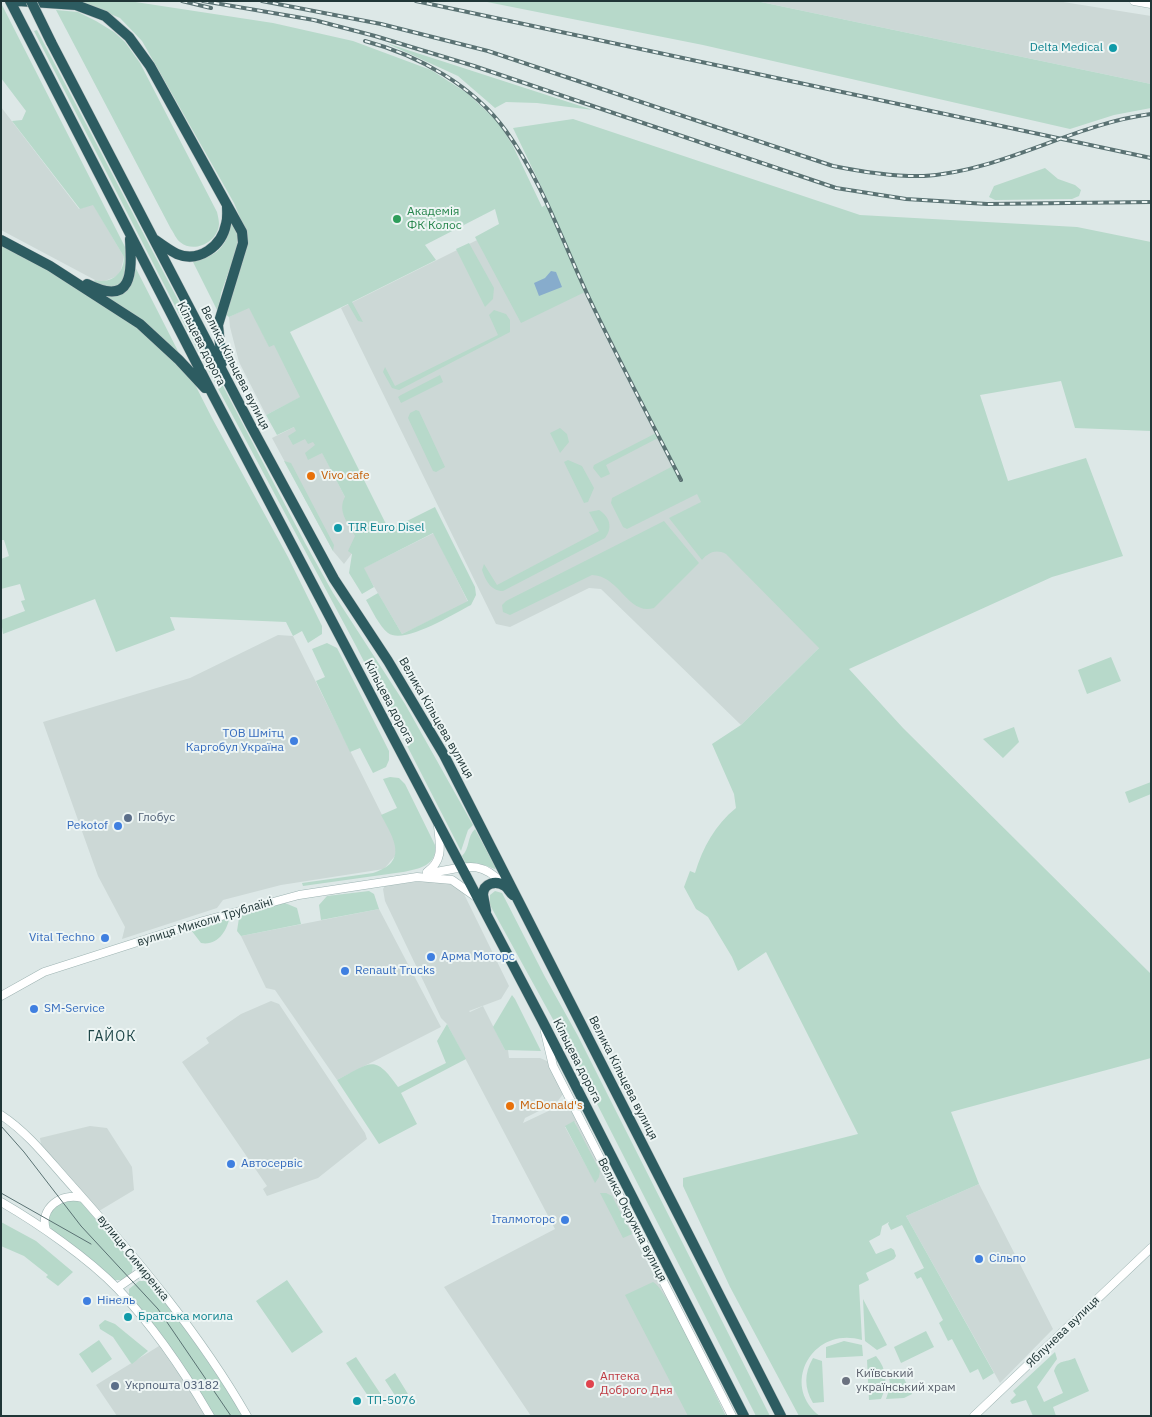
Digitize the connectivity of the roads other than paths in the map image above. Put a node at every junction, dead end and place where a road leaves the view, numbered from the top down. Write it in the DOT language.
graph roads {
  1 [pos="10,1"];
  2 [pos="18,1"];
  3 [pos="31,1"];
  4 [pos="1134,1"];
  5 [pos="1151,4"];
  6 [pos="227,204"];
  7 [pos="130,235"];
  8 [pos="154,239"];
  9 [pos="1,240"];
  10 [pos="50,266"];
  11 [pos="224,376"];
  12 [pos="214,397"];
  13 [pos="438,824"];
  14 [pos="461,868"];
  15 [pos="421,876"];
  16 [pos="505,886"];
  17 [pos="476,897"];
  18 [pos="521,906"];
  19 [pos="488,920"];
  20 [pos="1,996"];
  21 [pos="542,1020"];
  22 [pos="1,1115"];
  23 [pos="82,1198"];
  24 [pos="1,1202"];
  25 [pos="46,1230"];
  26 [pos="1151,1248"];
  27 [pos="143,1270"];
  28 [pos="117,1288"];
  29 [pos="210,1416"];
  30 [pos="247,1416"];
  31 [pos="732,1416"];
  32 [pos="744,1416"];
  33 [pos="782,1416"];
  34 [pos="974,1416"];
  1 -- 7 [label="highway, Кільцева дорога"];
  2 -- 6 [label="highway"];
  3 -- 8 [label="highway, Велика Кільцева вулиця, bridge"];
  4 -- 5 [label="street"];
  6 -- 8 [label="highway"];
  6 -- 11 [label="highway"];
  7 -- 10 [label="highway"];
  7 -- 12 [label="highway, Кільцева дорога"];
  8 -- 11 [label="highway, Велика Кільцева вулиця"];
  9 -- 10 [label="highway"];
  10 -- 12 [label="highway"];
  11 -- 18 [label="highway, Велика Кільцева вулиця"];
  12 -- 13 [label="highway, Кільцева дорога"];
  13 -- 14 [label="highway, Кільцева дорога"];
  13 -- 15 [label="street"];
  14 -- 15 [label="street"];
  14 -- 16 [label="street"];
  14 -- 17 [label="highway, Кільцева дорога"];
  15 -- 17 [label="street, вулиця Миколи Трублаїні"];
  15 -- 20 [label="street, вулиця Миколи Трублаїні"];
  16 -- 18 [label="highway"];
  16 -- 19 [label="highway"];
  17 -- 19 [label="highway, Кільцева дорога"];
  18 -- 33 [label="highway, Велика Кільцева вулиця"];
  19 -- 21 [label="highway, Кільцева дорога"];
  21 -- 31 [label="street, Велика Окружна вулиця"];
  21 -- 32 [label="highway, Кільцева дорога"];
  22 -- 23 [label="street, вулиця Симиренка"];
  23 -- 25 [label="street"];
  23 -- 27 [label="street, вулиця Симиренка"];
  24 -- 25 [label="street"];
  25 -- 28 [label="street"];
  26 -- 34 [label="street, Яблунева вулиця"];
  27 -- 28 [label="street"];
  27 -- 30 [label="street, вулиця Симиренка"];
  28 -- 29 [label="street"];
}
